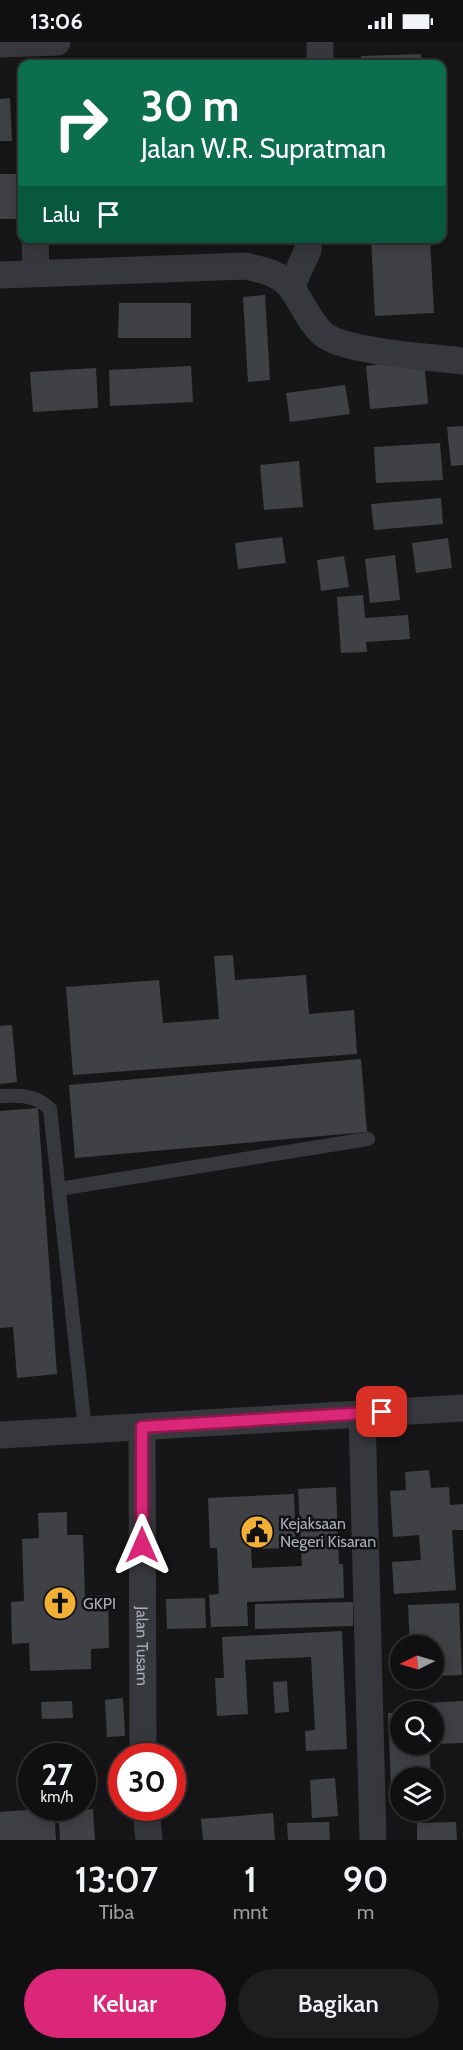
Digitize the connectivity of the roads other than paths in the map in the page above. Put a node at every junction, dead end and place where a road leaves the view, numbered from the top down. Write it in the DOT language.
graph roads {
  1 [pos="320,42"];
  2 [pos="0,44"];
  3 [pos="40,50"];
  4 [pos="320,60"];
  5 [pos="35,243"];
  6 [pos="309,243"];
  7 [pos="36,272"];
  8 [pos="0,275"];
  9 [pos="291,287"];
  10 [pos="463,361"];
  11 [pos="0,1096"];
  12 [pos="368,1139"];
  13 [pos="59,1189"];
  14 [pos="463,1408"];
  15 [pos="362,1414"];
  16 [pos="142,1427"];
  17 [pos="85,1430"];
  18 [pos="0,1435"];
  19 [pos="143,1743"];
  20 [pos="147,1821"];
  21 [pos="149,1840"];
  22 [pos="373,1840"];
  1 -- 4 [label="street"];
  2 -- 3 [label="street"];
  5 -- 7 [label="street"];
  6 -- 9 [label="street"];
  7 -- 8 [label="street"];
  7 -- 9 [label="street"];
  9 -- 10 [label="street"];
  11 -- 13 [label="lane"];
  12 -- 13 [label="lane"];
  13 -- 17 [label="lane"];
  14 -- 15 [label="street"];
  15 -- 16 [label="street"];
  15 -- 22 [label="street"];
  16 -- 17 [label="street"];
  16 -- 19 [label="street, Jalan Tusam"];
  17 -- 18 [label="street"];
  20 -- 21 [label="street"];
}
